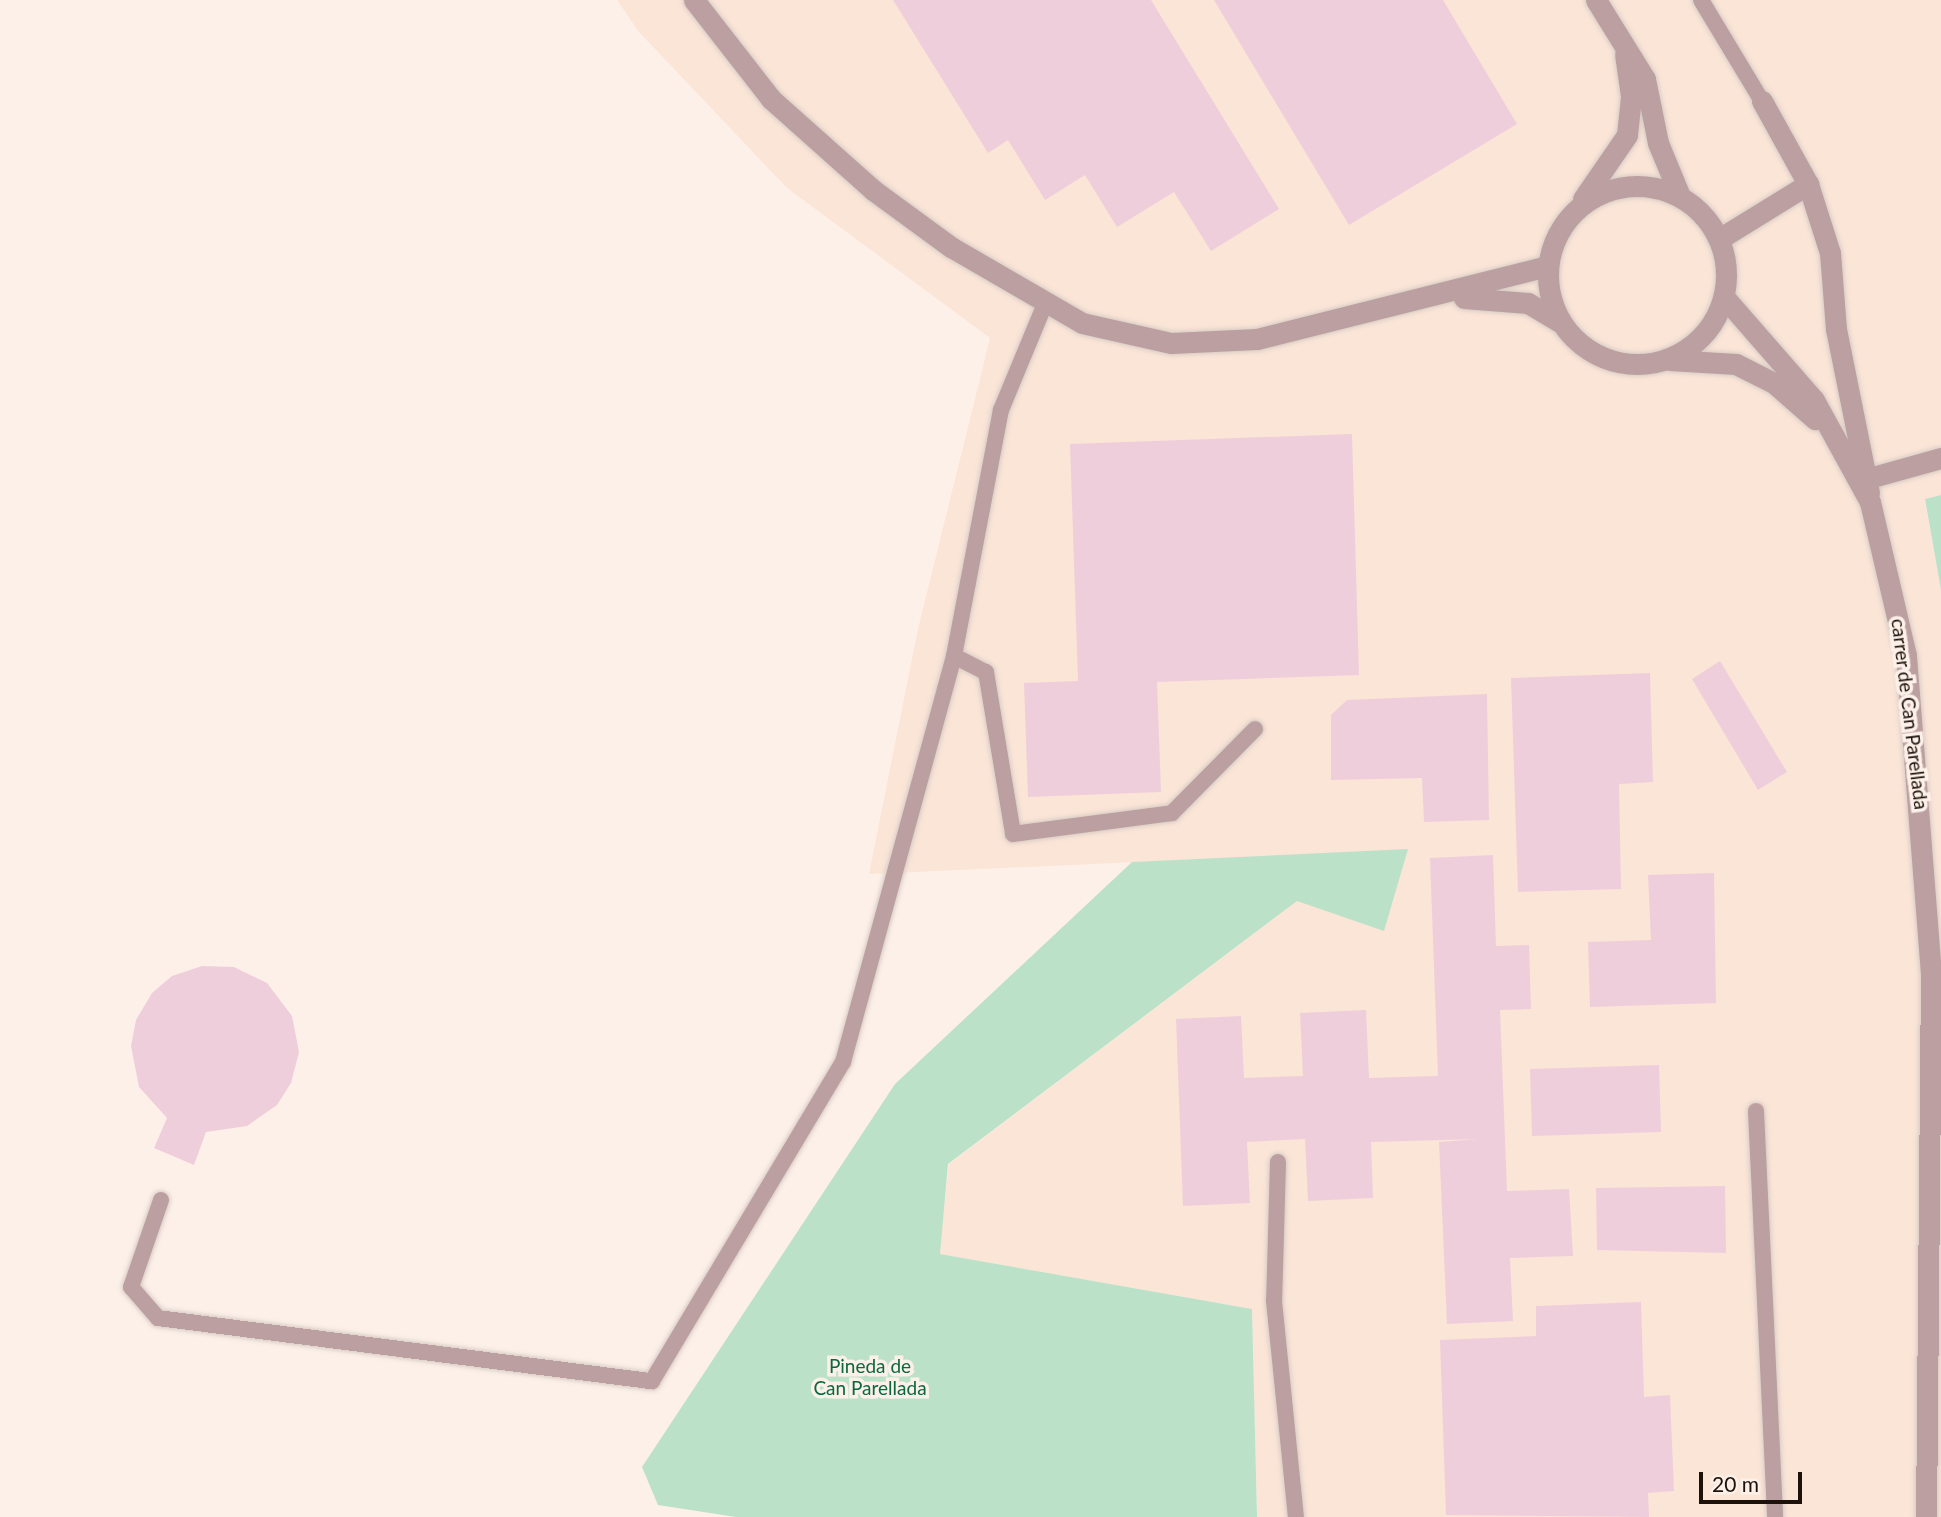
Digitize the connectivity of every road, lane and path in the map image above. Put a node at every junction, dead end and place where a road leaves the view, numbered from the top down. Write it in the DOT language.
graph roads {
  1 [pos="694,0"];
  2 [pos="1596,0"];
  3 [pos="1701,0"];
  4 [pos="1621,38"];
  5 [pos="1762,100"];
  6 [pos="1808,184"];
  7 [pos="1680,196"];
  8 [pos="1572,214"];
  9 [pos="1719,239"];
  10 [pos="1548,266"];
  11 [pos="1724,297"];
  12 [pos="1437,298"];
  13 [pos="1045,304"];
  14 [pos="1561,323"];
  15 [pos="1665,360"];
  16 [pos="1840,446"];
  17 [pos="1941,458"];
  18 [pos="1869,478"];
  19 [pos="1870,502"];
  20 [pos="954,656"];
  21 [pos="1255,729"];
  22 [pos="1756,1111"];
  23 [pos="1278,1161"];
  24 [pos="161,1200"];
  25 [pos="1296,1517"];
  26 [pos="1775,1517"];
  27 [pos="1926,1517"];
  1 -- 13 [label="street"];
  2 -- 4 [label="street"];
  3 -- 5 [label="lane"];
  4 -- 7 [label="street"];
  4 -- 8 [label="street"];
  5 -- 6 [label="street, carrer de Can Parellada"];
  6 -- 9 [label="street"];
  6 -- 18 [label="street, carrer de Can Parellada"];
  7 -- 8 [label="street"];
  7 -- 9 [label="street"];
  8 -- 10 [label="street"];
  9 -- 11 [label="street"];
  10 -- 12 [label="street"];
  10 -- 14 [label="street"];
  11 -- 15 [label="street"];
  11 -- 16 [label="street, carrer de Can Parellada"];
  12 -- 13 [label="street"];
  12 -- 14 [label="street"];
  13 -- 20 [label="lane"];
  14 -- 15 [label="street"];
  15 -- 16 [label="street, carrer de Can Parellada"];
  16 -- 19 [label="street, carrer de Can Parellada"];
  17 -- 18 [label="street"];
  18 -- 19 [label="street, carrer de Can Parellada"];
  19 -- 27 [label="street, carrer de Can Parellada"];
  20 -- 21 [label="lane"];
  20 -- 24 [label="lane"];
  22 -- 26 [label="lane"];
  23 -- 25 [label="lane"];
}
